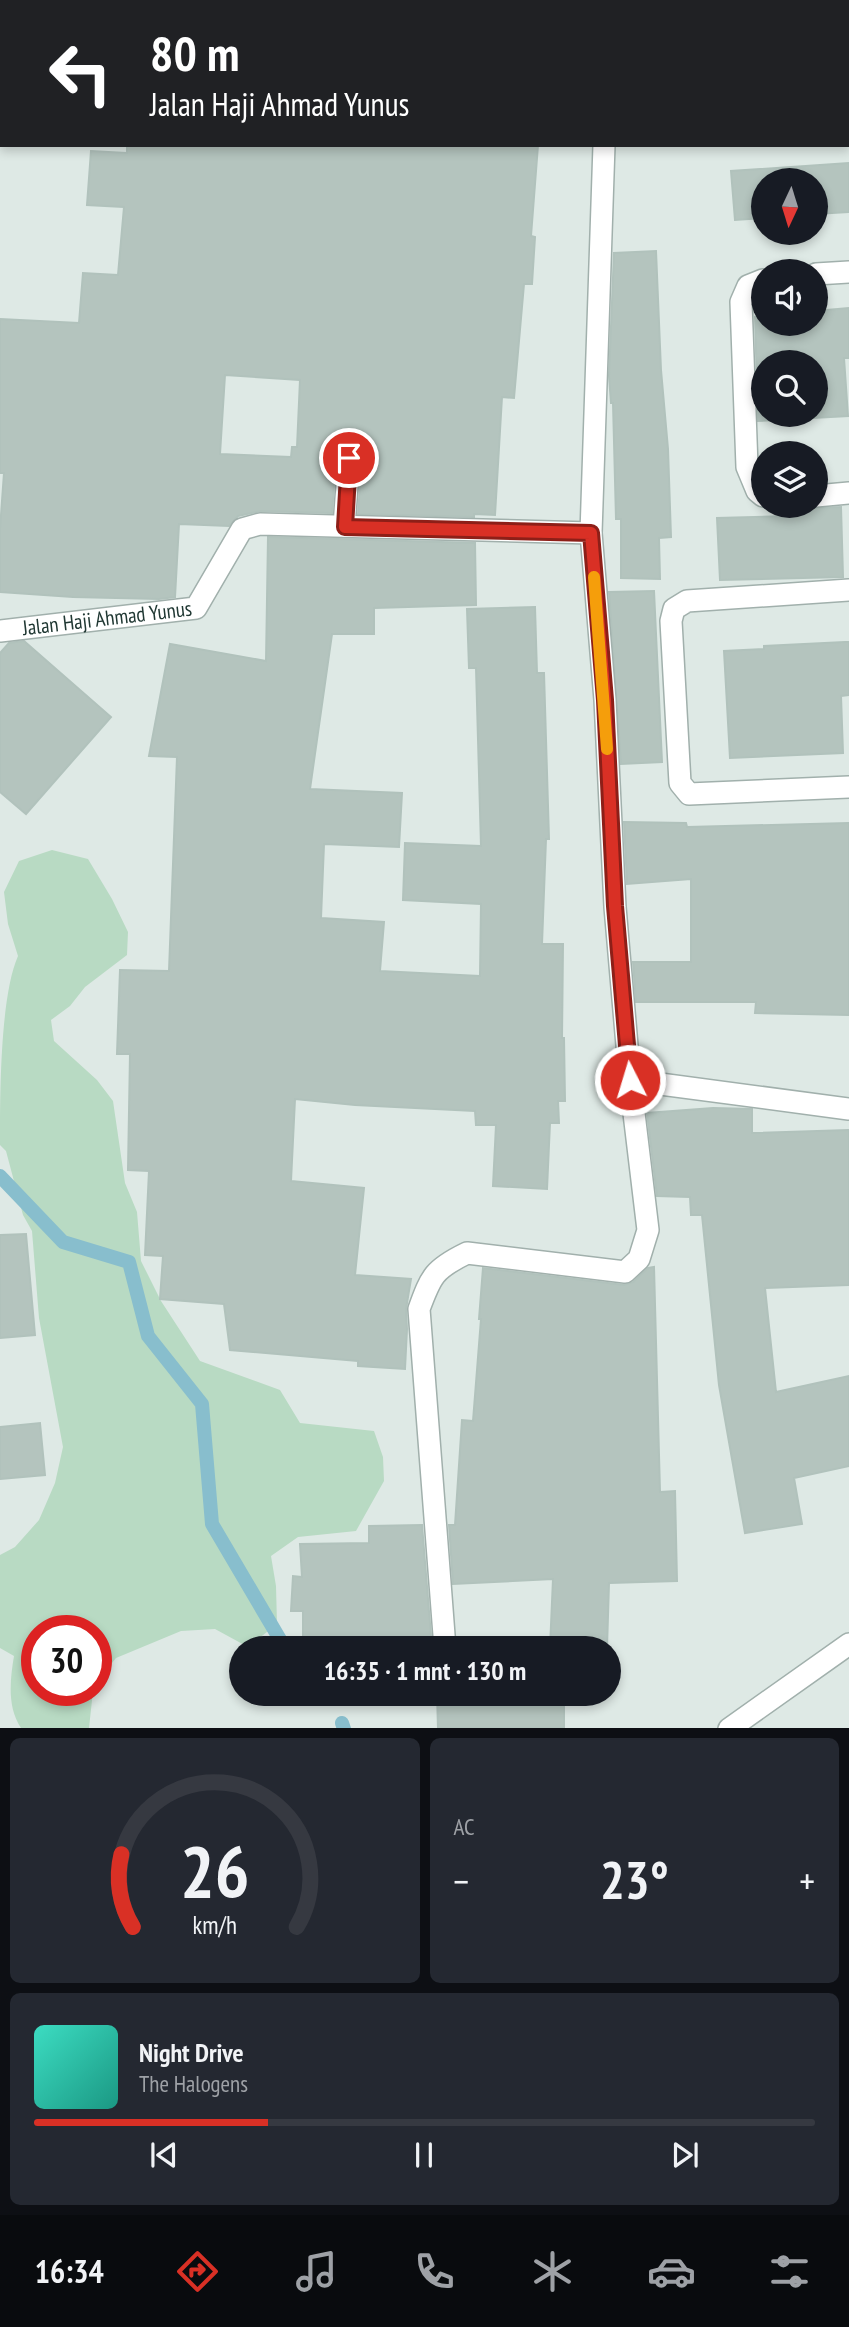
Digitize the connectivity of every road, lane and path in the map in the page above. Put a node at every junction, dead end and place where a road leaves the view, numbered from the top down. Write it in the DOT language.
graph roads {
  1 [pos="604,147"];
  2 [pos="849,272"];
  3 [pos="828,273"];
  4 [pos="751,285"];
  5 [pos="349,458"];
  6 [pos="751,477"];
  7 [pos="849,493"];
  8 [pos="828,495"];
  9 [pos="345,527"];
  10 [pos="591,533"];
  11 [pos="849,590"];
  12 [pos="0,631"];
  13 [pos="849,787"];
  14 [pos="630,1080"];
  15 [pos="849,1109"];
  16 [pos="444,1636"];
  17 [pos="849,1644"];
  18 [pos="729,1728"];
  1 -- 10 [label="street"];
  2 -- 3 [label="street"];
  4 -- 6 [label="street"];
  5 -- 9 [label="street"];
  7 -- 8 [label="street"];
  9 -- 10 [label="street, Jalan Haji Ahmad Yunus"];
  9 -- 12 [label="street, Jalan Haji Ahmad Yunus"];
  10 -- 14 [label="street"];
  11 -- 13 [label="street"];
  14 -- 15 [label="street"];
  14 -- 16 [label="street"];
  17 -- 18 [label="street"];
}
